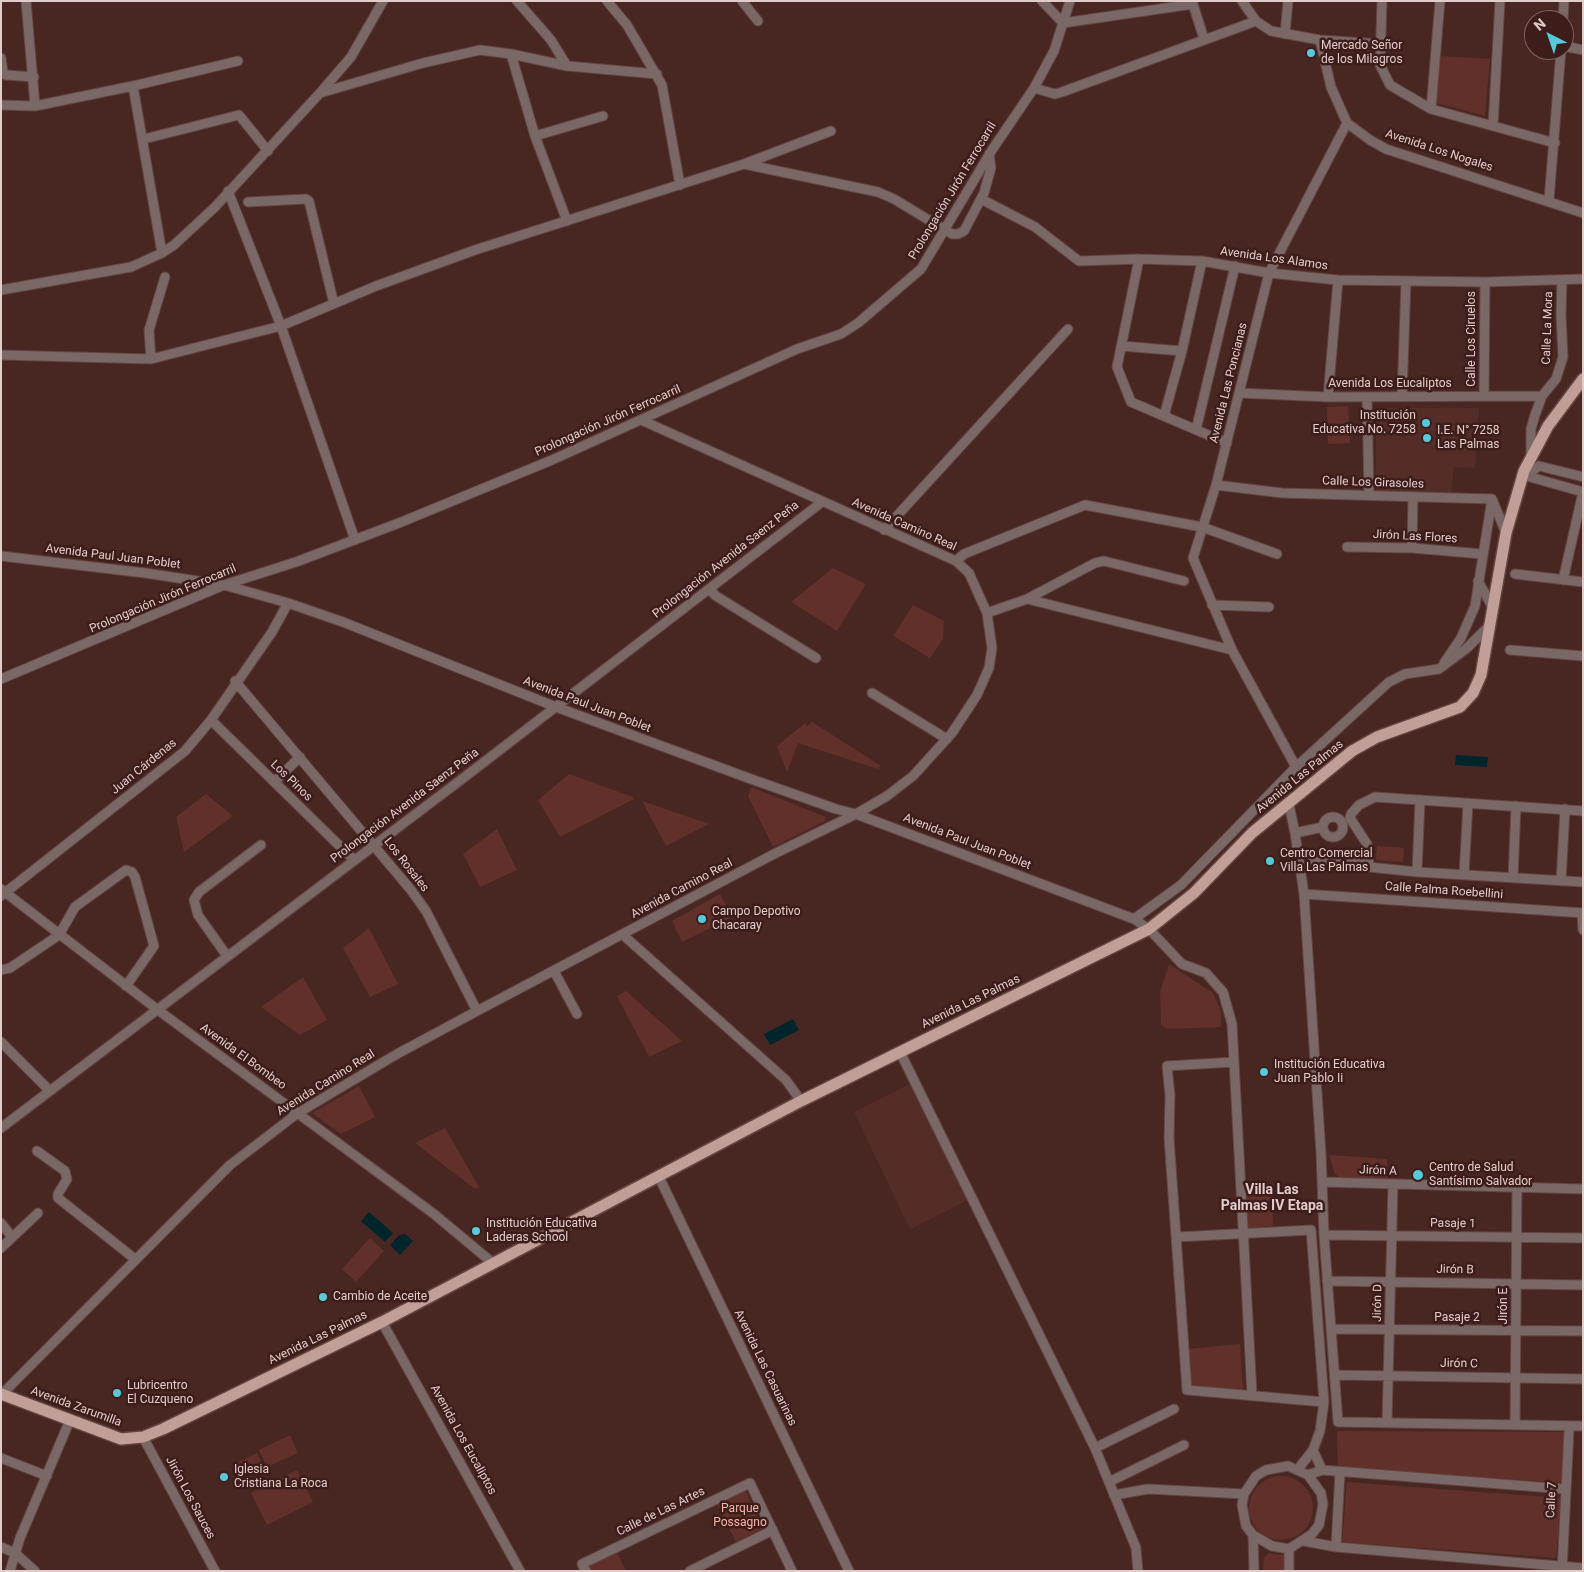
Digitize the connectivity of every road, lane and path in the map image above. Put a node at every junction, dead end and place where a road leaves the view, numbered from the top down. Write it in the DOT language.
graph roads {
  1 [pos="26,1"];
  2 [pos="383,1"];
  3 [pos="517,1"];
  4 [pos="607,1"];
  5 [pos="742,1"];
  6 [pos="1042,1"];
  7 [pos="1070,1"];
  8 [pos="1242,1"];
  9 [pos="1288,1"];
  10 [pos="1382,1"];
  11 [pos="1440,1"];
  12 [pos="1500,1"];
  13 [pos="758,21"];
  14 [pos="1256,21"];
  15 [pos="1063,23"];
  16 [pos="1285,34"];
  17 [pos="1204,39"];
  18 [pos="1320,40"];
  19 [pos="1380,44"];
  20 [pos="511,54"];
  21 [pos="1,58"];
  22 [pos="1560,60"];
  23 [pos="238,61"];
  24 [pos="567,66"];
  25 [pos="657,74"];
  26 [pos="34,77"];
  27 [pos="134,86"];
  28 [pos="1034,88"];
  29 [pos="320,93"];
  30 [pos="1,105"];
  31 [pos="35,106"];
  32 [pos="1432,109"];
  33 [pos="603,116"];
  34 [pos="1347,123"];
  35 [pos="1494,126"];
  36 [pos="831,131"];
  37 [pos="535,136"];
  38 [pos="144,139"];
  39 [pos="1555,143"];
  40 [pos="268,151"];
  41 [pos="989,154"];
  42 [pos="744,164"];
  43 [pos="680,185"];
  44 [pos="228,191"];
  45 [pos="981,199"];
  46 [pos="1549,200"];
  47 [pos="248,202"];
  48 [pos="1583,213"];
  49 [pos="567,221"];
  50 [pos="945,229"];
  51 [pos="162,254"];
  52 [pos="1139,259"];
  53 [pos="1202,261"];
  54 [pos="1235,266"];
  55 [pos="1269,273"];
  56 [pos="164,277"];
  57 [pos="1583,279"];
  58 [pos="1338,280"];
  59 [pos="1562,280"];
  60 [pos="1406,281"];
  61 [pos="1485,282"];
  62 [pos="1,290"];
  63 [pos="334,304"];
  64 [pos="281,326"];
  65 [pos="1068,329"];
  66 [pos="1122,346"];
  67 [pos="1182,351"];
  68 [pos="1,356"];
  69 [pos="151,359"];
  70 [pos="1583,379"];
  71 [pos="1240,393"];
  72 [pos="1402,396"];
  73 [pos="1484,396"];
  74 [pos="1542,396"];
  75 [pos="1328,397"];
  76 [pos="1368,397"];
  77 [pos="1164,416"];
  78 [pos="641,420"];
  79 [pos="1196,430"];
  80 [pos="1227,443"];
  81 [pos="1531,458"];
  82 [pos="1582,475"];
  83 [pos="1524,476"];
  84 [pos="1216,485"];
  85 [pos="1583,492"];
  86 [pos="1370,494"];
  87 [pos="1413,497"];
  88 [pos="1492,499"];
  89 [pos="822,502"];
  90 [pos="1202,526"];
  91 [pos="884,530"];
  92 [pos="1506,533"];
  93 [pos="355,540"];
  94 [pos="1347,547"];
  95 [pos="1412,548"];
  96 [pos="1277,554"];
  97 [pos="1482,554"];
  98 [pos="1,556"];
  99 [pos="956,561"];
  100 [pos="259,574"];
  101 [pos="1515,574"];
  102 [pos="1563,580"];
  103 [pos="1184,581"];
  104 [pos="1478,581"];
  105 [pos="1583,582"];
  106 [pos="224,585"];
  107 [pos="709,589"];
  108 [pos="257,594"];
  109 [pos="1028,599"];
  110 [pos="288,603"];
  111 [pos="1212,605"];
  112 [pos="1269,607"];
  113 [pos="1493,608"];
  114 [pos="987,613"];
  115 [pos="1490,624"];
  116 [pos="1232,650"];
  117 [pos="1510,650"];
  118 [pos="1583,656"];
  119 [pos="816,658"];
  120 [pos="1439,669"];
  121 [pos="1,679"];
  122 [pos="236,681"];
  123 [pos="872,693"];
  124 [pos="556,707"];
  125 [pos="210,720"];
  126 [pos="947,739"];
  127 [pos="300,757"];
  128 [pos="1296,767"];
  129 [pos="274,782"];
  130 [pos="1420,800"];
  131 [pos="1468,803"];
  132 [pos="1288,806"];
  133 [pos="1516,806"];
  134 [pos="1565,810"];
  135 [pos="1583,811"];
  136 [pos="1252,813"];
  137 [pos="856,814"];
  138 [pos="1346,822"];
  139 [pos="1265,824"];
  140 [pos="1323,827"];
  141 [pos="1296,833"];
  142 [pos="261,845"];
  143 [pos="375,845"];
  144 [pos="354,860"];
  145 [pos="1312,862"];
  146 [pos="1368,864"];
  147 [pos="1417,872"];
  148 [pos="1464,875"];
  149 [pos="1513,878"];
  150 [pos="1561,881"];
  151 [pos="1583,882"];
  152 [pos="3,893"];
  153 [pos="1304,894"];
  154 [pos="1582,913"];
  155 [pos="1134,919"];
  156 [pos="1149,929"];
  157 [pos="1583,930"];
  158 [pos="59,935"];
  159 [pos="623,935"];
  160 [pos="227,956"];
  161 [pos="1,970"];
  162 [pos="554,971"];
  163 [pos="126,986"];
  164 [pos="158,1010"];
  165 [pos="477,1010"];
  166 [pos="577,1014"];
  167 [pos="2,1045"];
  168 [pos="900,1052"];
  169 [pos="1234,1062"];
  170 [pos="50,1091"];
  171 [pos="801,1101"];
  172 [pos="298,1113"];
  173 [pos="1,1128"];
  174 [pos="37,1151"];
  175 [pos="659,1177"];
  176 [pos="1322,1182"];
  177 [pos="1393,1184"];
  178 [pos="1517,1188"];
  179 [pos="1583,1190"];
  180 [pos="38,1213"];
  181 [pos="1,1222"];
  182 [pos="1244,1232"];
  183 [pos="1324,1235"];
  184 [pos="1392,1236"];
  185 [pos="12,1237"];
  186 [pos="1177,1237"];
  187 [pos="1517,1238"];
  188 [pos="1583,1238"];
  189 [pos="1,1248"];
  190 [pos="135,1259"];
  191 [pos="494,1264"];
  192 [pos="1327,1281"];
  193 [pos="1391,1282"];
  194 [pos="1516,1284"];
  195 [pos="1583,1285"];
  196 [pos="382,1322"];
  197 [pos="1331,1329"];
  198 [pos="1390,1330"];
  199 [pos="1516,1331"];
  200 [pos="1583,1331"];
  201 [pos="1335,1375"];
  202 [pos="1388,1376"];
  203 [pos="1516,1378"];
  204 [pos="1583,1379"];
  205 [pos="2,1394"];
  206 [pos="1252,1394"];
  207 [pos="1324,1402"];
  208 [pos="1174,1410"];
  209 [pos="70,1420"];
  210 [pos="1387,1422"];
  211 [pos="1515,1425"];
  212 [pos="1583,1426"];
  213 [pos="1569,1431"];
  214 [pos="143,1437"];
  215 [pos="1184,1445"];
  216 [pos="1095,1448"];
  217 [pos="1313,1450"];
  218 [pos="1,1458"];
  219 [pos="1298,1469"];
  220 [pos="1322,1470"];
  221 [pos="1340,1472"];
  222 [pos="1308,1475"];
  223 [pos="46,1476"];
  224 [pos="1109,1482"];
  225 [pos="1565,1489"];
  226 [pos="1244,1494"];
  227 [pos="1114,1495"];
  228 [pos="773,1530"];
  229 [pos="1253,1535"];
  230 [pos="1304,1542"];
  231 [pos="1,1547"];
  232 [pos="1336,1547"];
  233 [pos="1289,1549"];
  234 [pos="15,1554"];
  235 [pos="584,1567"];
  236 [pos="1562,1568"];
  237 [pos="1583,1568"];
  238 [pos="10,1571"];
  239 [pos="35,1571"];
  240 [pos="215,1571"];
  241 [pos="520,1571"];
  242 [pos="690,1571"];
  243 [pos="792,1571"];
  244 [pos="849,1571"];
  245 [pos="1138,1571"];
  246 [pos="1254,1571"];
  247 [pos="1289,1571"];
  1 -- 26 [label="street"];
  2 -- 29 [label="street"];
  3 -- 24 [label="street"];
  4 -- 25 [label="street"];
  5 -- 13 [label="street"];
  6 -- 15 [label="street"];
  7 -- 15 [label="street, Prolongación Jirón Ferrocarril"];
  8 -- 14 [label="street"];
  9 -- 16 [label="street"];
  10 -- 19 [label="street"];
  11 -- 32 [label="street"];
  12 -- 35 [label="street"];
  14 -- 16 [label="street"];
  14 -- 17 [label="street"];
  15 -- 17 [label="street"];
  15 -- 28 [label="street, Prolongación Jirón Ferrocarril"];
  16 -- 18 [label="street"];
  17 -- 28 [label="street"];
  18 -- 19 [label="street"];
  18 -- 34 [label="street"];
  19 -- 32 [label="street"];
  20 -- 24 [label="street"];
  20 -- 29 [label="street"];
  20 -- 37 [label="street"];
  21 -- 26 [label="street"];
  22 -- 39 [label="street"];
  23 -- 27 [label="street"];
  24 -- 25 [label="street"];
  25 -- 43 [label="street"];
  26 -- 31 [label="street"];
  27 -- 31 [label="street"];
  27 -- 38 [label="street"];
  28 -- 41 [label="street, Prolongación Jirón Ferrocarril"];
  29 -- 40 [label="street"];
  30 -- 31 [label="street"];
  32 -- 35 [label="street"];
  33 -- 37 [label="street"];
  34 -- 46 [label="street, Avenida Los Nogales"];
  34 -- 55 [label="street, Avenida Las Poncianas"];
  35 -- 39 [label="street"];
  36 -- 42 [label="street"];
  37 -- 49 [label="street"];
  38 -- 40 [label="street"];
  38 -- 51 [label="street"];
  39 -- 46 [label="street"];
  40 -- 44 [label="street"];
  41 -- 45 [label="street"];
  41 -- 50 [label="street, Prolongación Jirón Ferrocarril"];
  42 -- 43 [label="street"];
  42 -- 50 [label="street"];
  43 -- 49 [label="street"];
  44 -- 51 [label="street"];
  44 -- 64 [label="street"];
  45 -- 50 [label="street"];
  45 -- 52 [label="street, Avenida Los Alamos"];
  46 -- 48 [label="street, Avenida Los Nogales"];
  47 -- 63 [label="street"];
  49 -- 63 [label="street"];
  50 -- 78 [label="street, Prolongación Jirón Ferrocarril"];
  51 -- 62 [label="street"];
  52 -- 53 [label="street, Avenida Los Alamos"];
  52 -- 66 [label="street"];
  53 -- 54 [label="street, Avenida Los Alamos"];
  53 -- 67 [label="street"];
  54 -- 55 [label="street, Avenida Los Alamos"];
  54 -- 79 [label="street"];
  55 -- 58 [label="street, Avenida Los Alamos"];
  55 -- 71 [label="street, Avenida Las Poncianas"];
  56 -- 69 [label="street"];
  57 -- 59 [label="street, Avenida Los Alamos"];
  58 -- 60 [label="street, Avenida Los Alamos"];
  58 -- 75 [label="street"];
  59 -- 61 [label="street, Avenida Los Alamos"];
  59 -- 74 [label="street, Calle La Mora"];
  60 -- 61 [label="street, Avenida Los Alamos"];
  60 -- 72 [label="street"];
  61 -- 73 [label="street, Calle Los Ciruelos"];
  63 -- 64 [label="street"];
  64 -- 69 [label="street"];
  64 -- 93 [label="street"];
  65 -- 91 [label="street"];
  66 -- 67 [label="street"];
  66 -- 77 [label="street"];
  67 -- 77 [label="street"];
  68 -- 69 [label="street"];
  70 -- 81 [label="main road, Avenida Las Palmas"];
  71 -- 75 [label="street, Avenida Los Eucaliptos"];
  71 -- 80 [label="street, Avenida Las Poncianas"];
  72 -- 73 [label="street, Avenida Los Eucaliptos"];
  72 -- 76 [label="street, Avenida Los Eucaliptos"];
  73 -- 74 [label="street, Avenida Los Eucaliptos"];
  74 -- 81 [label="street, Calle La Mora"];
  75 -- 76 [label="street, Avenida Los Eucaliptos"];
  76 -- 86 [label="street"];
  77 -- 79 [label="street"];
  78 -- 89 [label="street, Avenida Camino Real"];
  78 -- 93 [label="street, Prolongación Jirón Ferrocarril"];
  79 -- 80 [label="street"];
  80 -- 84 [label="street, Avenida Las Poncianas"];
  81 -- 83 [label="main road, Avenida Las Palmas"];
  82 -- 83 [label="street"];
  83 -- 85 [label="street"];
  83 -- 92 [label="main road, Avenida Las Palmas"];
  84 -- 86 [label="street, Calle Los Girasoles"];
  84 -- 90 [label="street, Avenida Las Poncianas"];
  85 -- 102 [label="street"];
  86 -- 87 [label="street, Calle Los Girasoles"];
  87 -- 88 [label="street, Calle Los Girasoles"];
  87 -- 95 [label="street"];
  88 -- 92 [label="street"];
  88 -- 97 [label="street"];
  89 -- 91 [label="street, Avenida Camino Real"];
  89 -- 107 [label="street, Prolongación Avenida Saenz Peña"];
  90 -- 96 [label="street"];
  90 -- 99 [label="street"];
  90 -- 111 [label="street, Avenida Las Poncianas"];
  91 -- 99 [label="street, Avenida Camino Real"];
  92 -- 113 [label="main road, Avenida Las Palmas"];
  93 -- 100 [label="street, Prolongación Jirón Ferrocarril"];
  94 -- 95 [label="street, Jirón Las Flores"];
  95 -- 97 [label="street, Jirón Las Flores"];
  97 -- 104 [label="street"];
  98 -- 106 [label="street, Avenida Paul Juan Poblet"];
  99 -- 114 [label="street, Avenida Camino Real"];
  100 -- 106 [label="street, Prolongación Jirón Ferrocarril"];
  100 -- 108 [label="street"];
  101 -- 102 [label="street"];
  102 -- 105 [label="street"];
  103 -- 109 [label="street"];
  104 -- 113 [label="street"];
  104 -- 120 [label="street"];
  106 -- 108 [label="street, Avenida Paul Juan Poblet"];
  106 -- 121 [label="street, Prolongación Jirón Ferrocarril"];
  107 -- 119 [label="street"];
  107 -- 124 [label="street, Prolongación Avenida Saenz Peña"];
  108 -- 110 [label="street, Avenida Paul Juan Poblet"];
  109 -- 114 [label="street"];
  109 -- 116 [label="street"];
  110 -- 122 [label="street, Juan Cárdenas"];
  110 -- 124 [label="street, Avenida Paul Juan Poblet"];
  111 -- 112 [label="street"];
  111 -- 116 [label="street, Avenida Las Poncianas"];
  113 -- 115 [label="main road, Avenida Las Palmas"];
  114 -- 126 [label="street, Avenida Camino Real"];
  115 -- 120 [label="street"];
  115 -- 132 [label="main road, Avenida Las Palmas"];
  116 -- 128 [label="street, Avenida Las Poncianas"];
  117 -- 118 [label="street"];
  120 -- 128 [label="street"];
  122 -- 125 [label="street, Juan Cárdenas"];
  122 -- 127 [label="street, Los Rosales"];
  123 -- 126 [label="street"];
  124 -- 137 [label="street, Avenida Paul Juan Poblet"];
  124 -- 143 [label="street, Prolongación Avenida Saenz Peña"];
  125 -- 129 [label="street, Los Pinos"];
  125 -- 152 [label="street, Juan Cárdenas"];
  126 -- 137 [label="street, Avenida Camino Real"];
  127 -- 129 [label="street"];
  127 -- 143 [label="street, Los Rosales"];
  128 -- 136 [label="street"];
  129 -- 144 [label="street, Los Pinos"];
  130 -- 131 [label="street"];
  130 -- 138 [label="street"];
  130 -- 147 [label="street"];
  131 -- 133 [label="street"];
  131 -- 148 [label="street"];
  132 -- 139 [label="main road, Avenida Las Palmas"];
  132 -- 141 [label="street"];
  133 -- 134 [label="street"];
  133 -- 149 [label="street"];
  134 -- 135 [label="street"];
  134 -- 150 [label="street"];
  136 -- 139 [label="street"];
  136 -- 155 [label="street"];
  137 -- 155 [label="street, Avenida Paul Juan Poblet"];
  137 -- 159 [label="street, Avenida Camino Real"];
  138 -- 140 [label="street"];
  138 -- 140 [label="street"];
  138 -- 146 [label="street"];
  139 -- 156 [label="main road, Avenida Las Palmas"];
  140 -- 141 [label="street"];
  141 -- 153 [label="street"];
  142 -- 160 [label="street"];
  143 -- 144 [label="street, Prolongación Avenida Saenz Peña"];
  143 -- 165 [label="street, Los Rosales"];
  144 -- 160 [label="street, Prolongación Avenida Saenz Peña"];
  145 -- 146 [label="street"];
  146 -- 147 [label="street"];
  147 -- 148 [label="street"];
  148 -- 149 [label="street"];
  149 -- 150 [label="street"];
  150 -- 151 [label="street"];
  152 -- 158 [label="street, Avenida El Bombeo"];
  153 -- 154 [label="street, Calle Palma Roebellini"];
  153 -- 176 [label="street"];
  154 -- 157 [label="street"];
  155 -- 156 [label="street, Avenida Paul Juan Poblet"];
  156 -- 168 [label="main road, Avenida Las Palmas"];
  156 -- 169 [label="street, Avenida Paul Juan Poblet"];
  158 -- 161 [label="street"];
  158 -- 163 [label="street, Avenida El Bombeo"];
  158 -- 163 [label="street"];
  159 -- 162 [label="street, Avenida Camino Real"];
  159 -- 171 [label="street"];
  160 -- 164 [label="street, Prolongación Avenida Saenz Peña"];
  162 -- 165 [label="street, Avenida Camino Real"];
  162 -- 166 [label="street"];
  163 -- 164 [label="street, Avenida El Bombeo"];
  164 -- 170 [label="street, Prolongación Avenida Saenz Peña"];
  164 -- 172 [label="street, Avenida El Bombeo"];
  165 -- 172 [label="street, Avenida Camino Real"];
  167 -- 170 [label="street"];
  168 -- 171 [label="main road, Avenida Las Palmas"];
  168 -- 216 [label="street"];
  169 -- 182 [label="street, Avenida Paul Juan Poblet"];
  169 -- 186 [label="street"];
  170 -- 173 [label="street, Prolongación Avenida Saenz Peña"];
  171 -- 175 [label="main road, Avenida Las Palmas"];
  172 -- 190 [label="street, Avenida Camino Real"];
  172 -- 191 [label="street, Avenida El Bombeo"];
  174 -- 190 [label="street"];
  175 -- 191 [label="main road, Avenida Las Palmas"];
  175 -- 244 [label="street, Avenida Las Casuarinas"];
  176 -- 177 [label="street, Jirón A"];
  176 -- 183 [label="street"];
  177 -- 178 [label="street, Jirón A"];
  177 -- 184 [label="street, Jirón D"];
  178 -- 179 [label="street, Jirón A"];
  178 -- 187 [label="street, Jirón E"];
  180 -- 185 [label="street"];
  181 -- 185 [label="street"];
  182 -- 186 [label="street"];
  182 -- 206 [label="street, Avenida Paul Juan Poblet"];
  182 -- 207 [label="street"];
  183 -- 184 [label="street, Pasaje 1"];
  183 -- 192 [label="street"];
  184 -- 187 [label="street, Pasaje 1"];
  184 -- 193 [label="street, Jirón D"];
  185 -- 189 [label="street"];
  186 -- 206 [label="street"];
  187 -- 188 [label="street, Pasaje 1"];
  187 -- 194 [label="street, Jirón E"];
  190 -- 205 [label="street, Avenida Camino Real"];
  191 -- 196 [label="main road, Avenida Las Palmas"];
  192 -- 193 [label="street, Jirón B"];
  192 -- 197 [label="street"];
  193 -- 194 [label="street, Jirón B"];
  193 -- 198 [label="street, Jirón D"];
  194 -- 195 [label="street, Jirón B"];
  194 -- 199 [label="street, Jirón E"];
  196 -- 214 [label="main road, Avenida Las Palmas"];
  196 -- 241 [label="street, Avenida Los Eucaliptos"];
  197 -- 198 [label="street, Pasaje 2"];
  197 -- 201 [label="street"];
  198 -- 199 [label="street, Pasaje 2"];
  198 -- 202 [label="street, Jirón D"];
  199 -- 200 [label="street, Pasaje 2"];
  199 -- 203 [label="street, Jirón E"];
  201 -- 202 [label="street, Jirón C"];
  201 -- 210 [label="street"];
  202 -- 203 [label="street, Jirón C"];
  202 -- 210 [label="street, Jirón D"];
  203 -- 204 [label="street, Jirón C"];
  203 -- 211 [label="street, Jirón E"];
  205 -- 209 [label="main road, Avenida Zarumilla"];
  206 -- 207 [label="street"];
  207 -- 217 [label="street"];
  208 -- 216 [label="street"];
  209 -- 214 [label="main road, Avenida Zarumilla"];
  209 -- 223 [label="street"];
  210 -- 211 [label="street"];
  211 -- 212 [label="street"];
  213 -- 225 [label="street, Calle 7"];
  214 -- 240 [label="street, Jirón Los Sauces"];
  215 -- 224 [label="street"];
  216 -- 224 [label="street"];
  217 -- 219 [label="street"];
  217 -- 220 [label="street"];
  218 -- 223 [label="street"];
  219 -- 222 [label="street"];
  219 -- 226 [label="street"];
  220 -- 221 [label="street"];
  220 -- 222 [label="street"];
  221 -- 225 [label="street"];
  221 -- 232 [label="street"];
  222 -- 230 [label="street"];
  223 -- 234 [label="street"];
  224 -- 227 [label="street"];
  225 -- 236 [label="street, Calle 7"];
  226 -- 227 [label="street"];
  226 -- 229 [label="street"];
  227 -- 245 [label="street"];
  228 -- 235 [label="street, Calle de Las Artes"];
  228 -- 242 [label="street"];
  228 -- 243 [label="street"];
  229 -- 233 [label="street"];
  229 -- 246 [label="street"];
  230 -- 232 [label="street"];
  230 -- 233 [label="street"];
  231 -- 234 [label="street"];
  232 -- 236 [label="street"];
  233 -- 247 [label="street"];
  234 -- 238 [label="street"];
  234 -- 239 [label="street"];
  236 -- 237 [label="street"];
}
